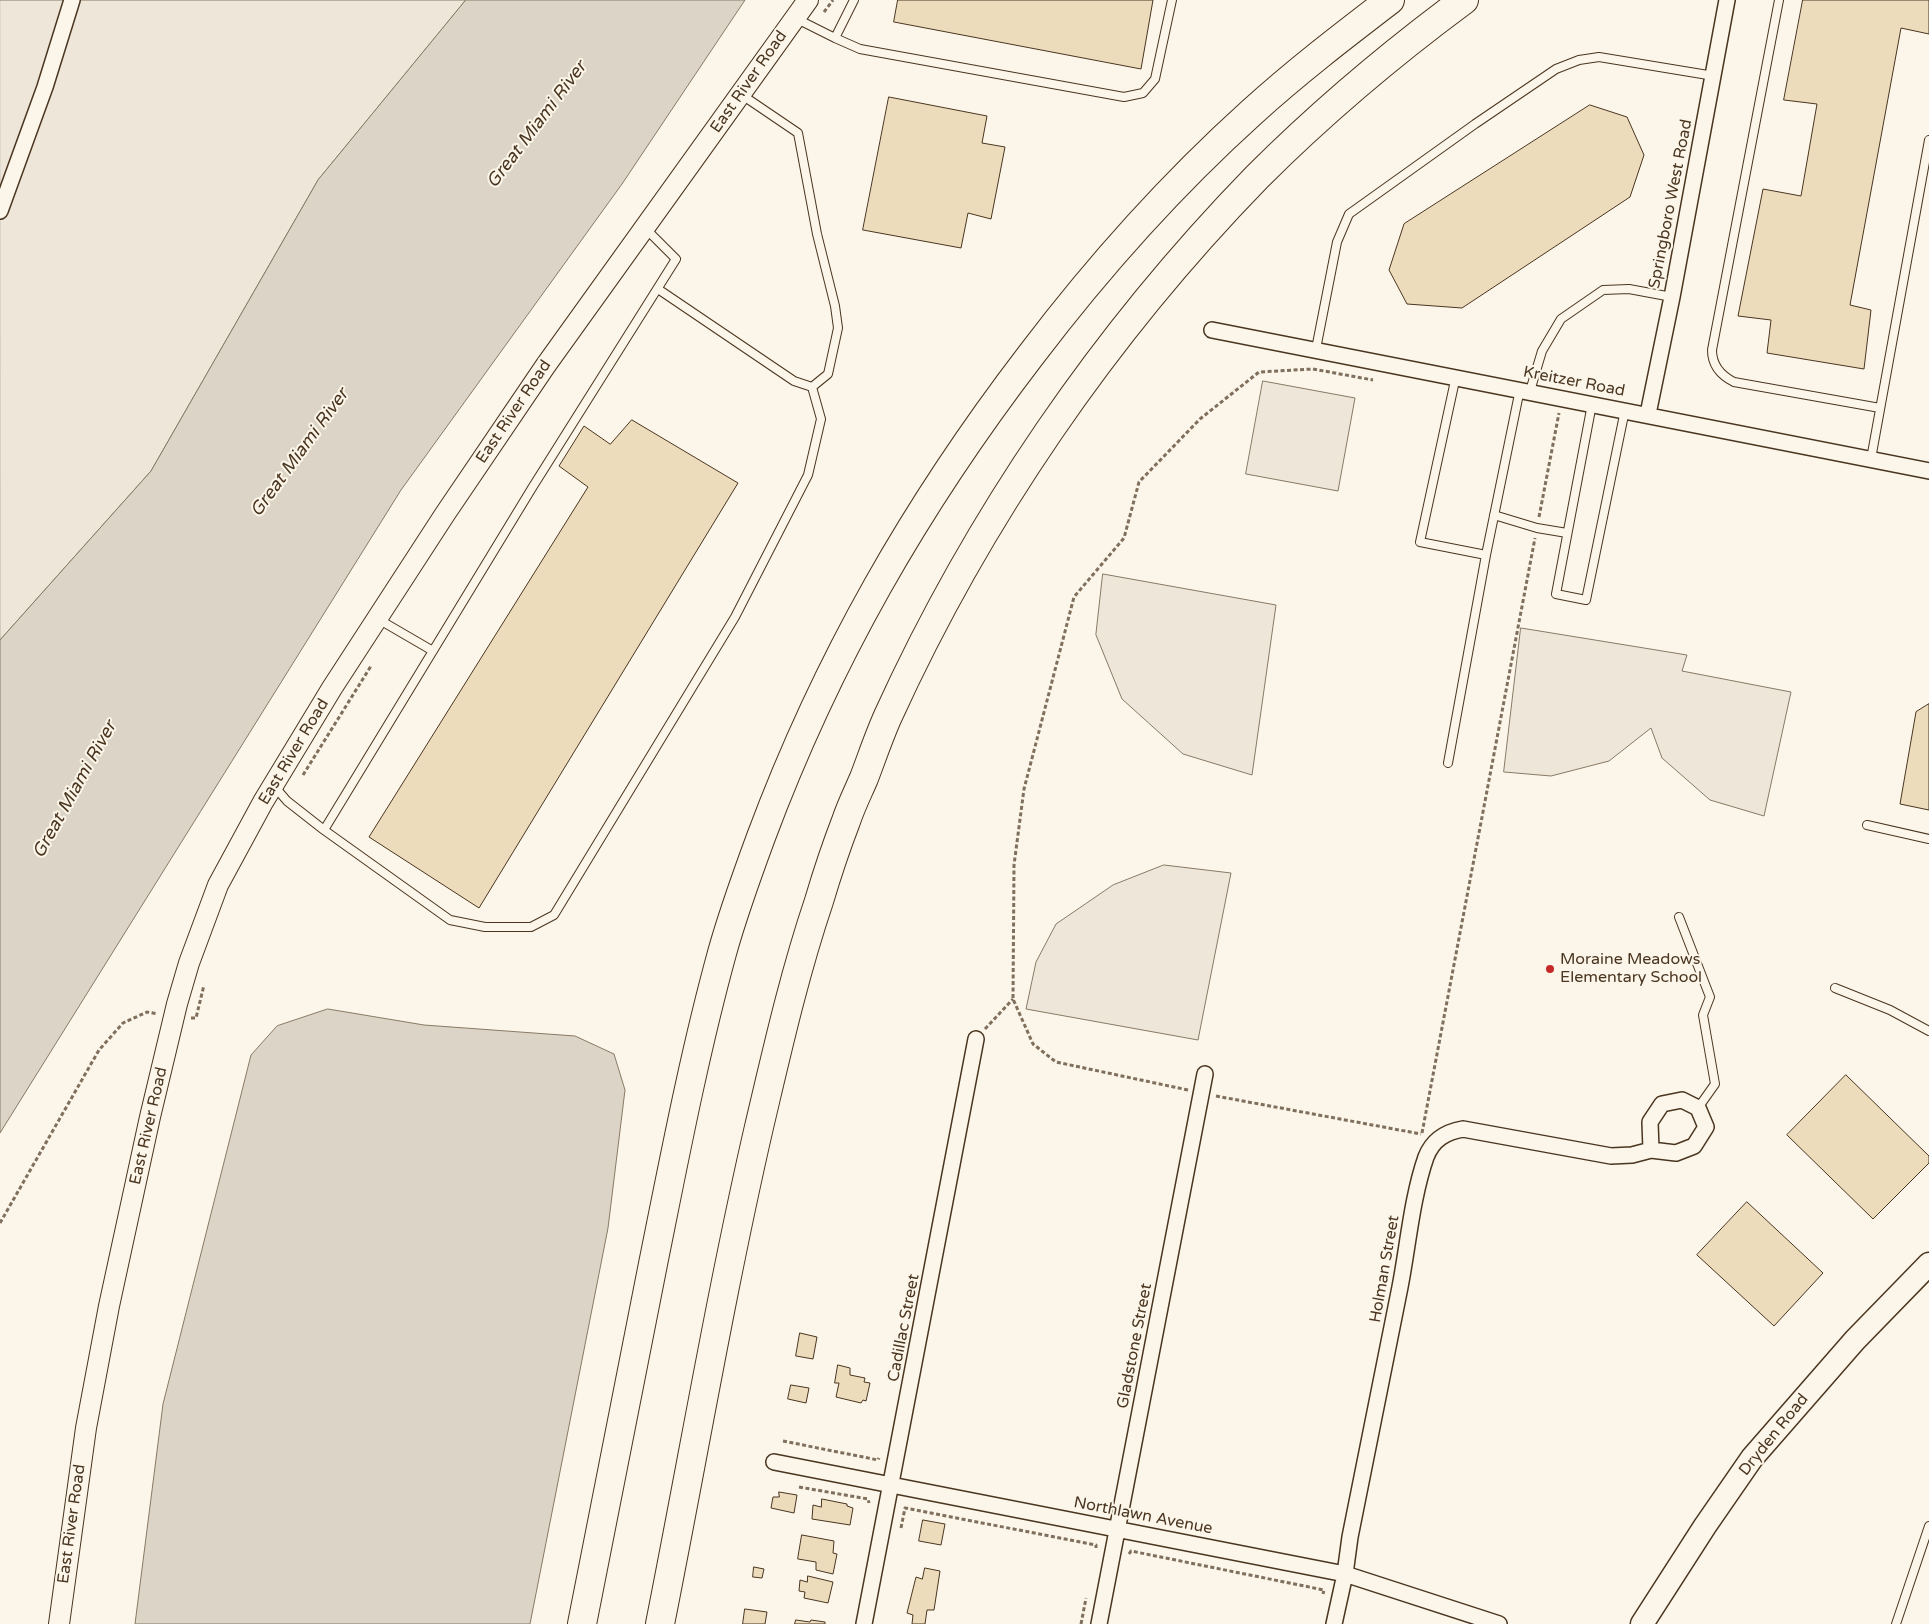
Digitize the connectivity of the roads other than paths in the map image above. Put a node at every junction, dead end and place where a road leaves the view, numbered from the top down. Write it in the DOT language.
graph roads {
  1 [pos="72,0"];
  2 [pos="808,0"];
  3 [pos="854,0"];
  4 [pos="1172,0"];
  5 [pos="1390,0"];
  6 [pos="1464,0"];
  7 [pos="1727,0"];
  8 [pos="1779,0"];
  9 [pos="795,18"];
  10 [pos="835,38"];
  11 [pos="1714,76"];
  12 [pos="741,94"];
  13 [pos="1929,140"];
  14 [pos="0,210"];
  15 [pos="645,228"];
  16 [pos="658,288"];
  17 [pos="1672,298"];
  18 [pos="1212,330"];
  19 [pos="1316,349"];
  20 [pos="1456,376"];
  21 [pos="812,387"];
  22 [pos="1525,390"];
  23 [pos="1592,404"];
  24 [pos="1880,408"];
  25 [pos="1625,410"];
  26 [pos="1648,414"];
  27 [pos="1871,459"];
  28 [pos="1929,471"];
  29 [pos="1494,515"];
  30 [pos="1567,533"];
  31 [pos="1486,555"];
  32 [pos="376,618"];
  33 [pos="433,651"];
  34 [pos="1448,763"];
  35 [pos="273,785"];
  36 [pos="1867,824"];
  37 [pos="324,830"];
  38 [pos="1929,839"];
  39 [pos="1679,917"];
  40 [pos="1835,988"];
  41 [pos="1929,1031"];
  42 [pos="976,1039"];
  43 [pos="1205,1074"];
  44 [pos="1698,1108"];
  45 [pos="1651,1150"];
  46 [pos="1921,1276"];
  47 [pos="774,1462"];
  48 [pos="892,1484"];
  49 [pos="1929,1526"];
  50 [pos="1118,1528"];
  51 [pos="1345,1574"];
  52 [pos="59,1624"];
  53 [pos="582,1624"];
  54 [pos="660,1624"];
  55 [pos="864,1624"];
  56 [pos="1099,1624"];
  57 [pos="1334,1624"];
  58 [pos="1499,1624"];
  59 [pos="1642,1624"];
  60 [pos="1896,1624"];
  1 -- 14 [label="street"];
  2 -- 9 [label="street, East River Road"];
  3 -- 10 [label="lane"];
  4 -- 10 [label="lane"];
  5 -- 53 [label="highway"];
  6 -- 54 [label="highway"];
  7 -- 11 [label="street, Springboro West Road"];
  8 -- 24 [label="lane"];
  9 -- 10 [label="lane"];
  9 -- 12 [label="street, East River Road"];
  11 -- 17 [label="street, Springboro West Road"];
  11 -- 19 [label="lane"];
  12 -- 15 [label="street, East River Road"];
  12 -- 21 [label="lane"];
  13 -- 24 [label="lane"];
  15 -- 16 [label="lane"];
  15 -- 32 [label="street, East River Road"];
  16 -- 21 [label="lane"];
  16 -- 33 [label="lane"];
  17 -- 22 [label="lane"];
  17 -- 26 [label="street, Springboro West Road"];
  18 -- 19 [label="street, Kreitzer Road"];
  19 -- 20 [label="street, Kreitzer Road"];
  20 -- 22 [label="street, Kreitzer Road"];
  20 -- 31 [label="lane"];
  21 -- 37 [label="lane"];
  22 -- 23 [label="street, Kreitzer Road"];
  22 -- 29 [label="lane"];
  23 -- 25 [label="street, Kreitzer Road"];
  23 -- 30 [label="lane"];
  24 -- 27 [label="lane"];
  25 -- 26 [label="street, Kreitzer Road"];
  25 -- 30 [label="lane"];
  26 -- 27 [label="street, Kreitzer Road"];
  27 -- 28 [label="street, Kreitzer Road"];
  29 -- 30 [label="lane"];
  29 -- 31 [label="lane"];
  31 -- 34 [label="lane"];
  32 -- 33 [label="lane"];
  32 -- 35 [label="street, East River Road"];
  33 -- 37 [label="lane"];
  35 -- 37 [label="lane"];
  35 -- 52 [label="street, East River Road"];
  36 -- 38 [label="lane"];
  39 -- 44 [label="lane"];
  40 -- 41 [label="lane"];
  42 -- 48 [label="street, Cadillac Street"];
  43 -- 50 [label="street, Gladstone Street"];
  44 -- 45 [label="street"];
  44 -- 45 [label="street"];
  45 -- 51 [label="street, Holman Street"];
  46 -- 59 [label="main road, Dryden Road"];
  47 -- 48 [label="street, Northlawn Avenue"];
  48 -- 50 [label="street, Northlawn Avenue"];
  48 -- 55 [label="street, Cadillac Street"];
  49 -- 60 [label="lane"];
  50 -- 51 [label="street, Northlawn Avenue"];
  50 -- 56 [label="street, Gladstone Street"];
  51 -- 57 [label="street, Holman Street"];
  51 -- 58 [label="street, Northlawn Avenue"];
}
